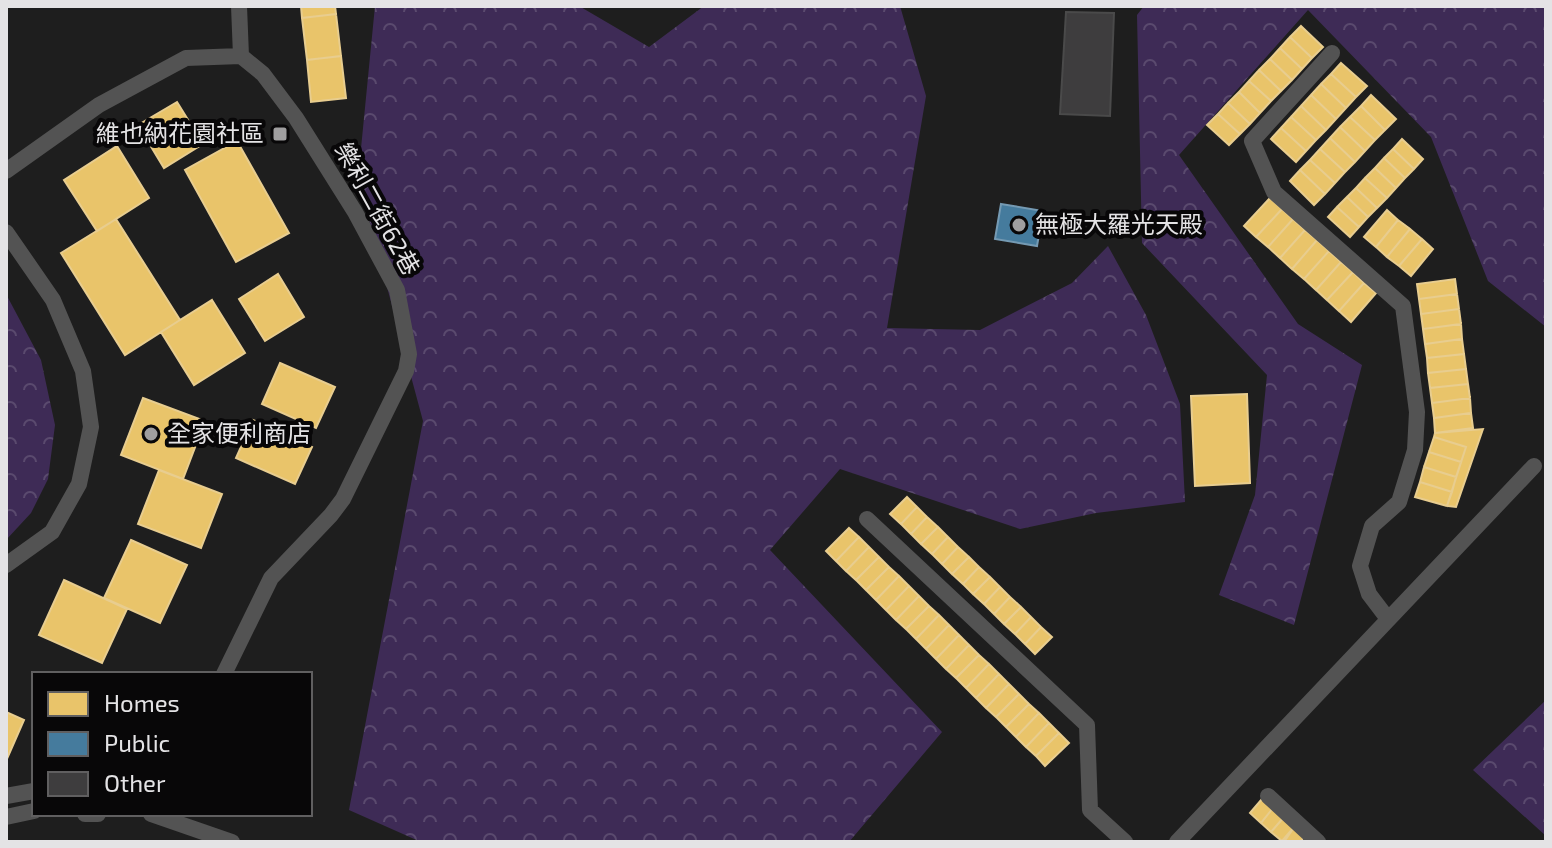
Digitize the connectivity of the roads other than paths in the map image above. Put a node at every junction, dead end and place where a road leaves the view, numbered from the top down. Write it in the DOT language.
graph roads {
  1 [pos="239,6"];
  2 [pos="1332,53"];
  3 [pos="241,56"];
  4 [pos="6,171"];
  5 [pos="6,232"];
  6 [pos="1534,466"];
  7 [pos="867,519"];
  8 [pos="6,565"];
  9 [pos="1388,619"];
  10 [pos="225,672"];
  11 [pos="32,791"];
  12 [pos="6,796"];
  13 [pos="1268,796"];
  14 [pos="32,811"];
  15 [pos="163,816"];
  16 [pos="6,817"];
  17 [pos="232,842"];
  18 [pos="1125,842"];
  19 [pos="1177,842"];
  20 [pos="1318,842"];
  1 -- 3 [label="street"];
  2 -- 9 [label="street"];
  3 -- 4 [label="street"];
  3 -- 10 [label="street, 樂利二街62巷"];
  5 -- 8 [label="street"];
  6 -- 9 [label="street"];
  7 -- 18 [label="street"];
  9 -- 19 [label="street"];
  11 -- 12 [label="street"];
  13 -- 20 [label="street"];
  14 -- 16 [label="street"];
  15 -- 17 [label="street"];
}
